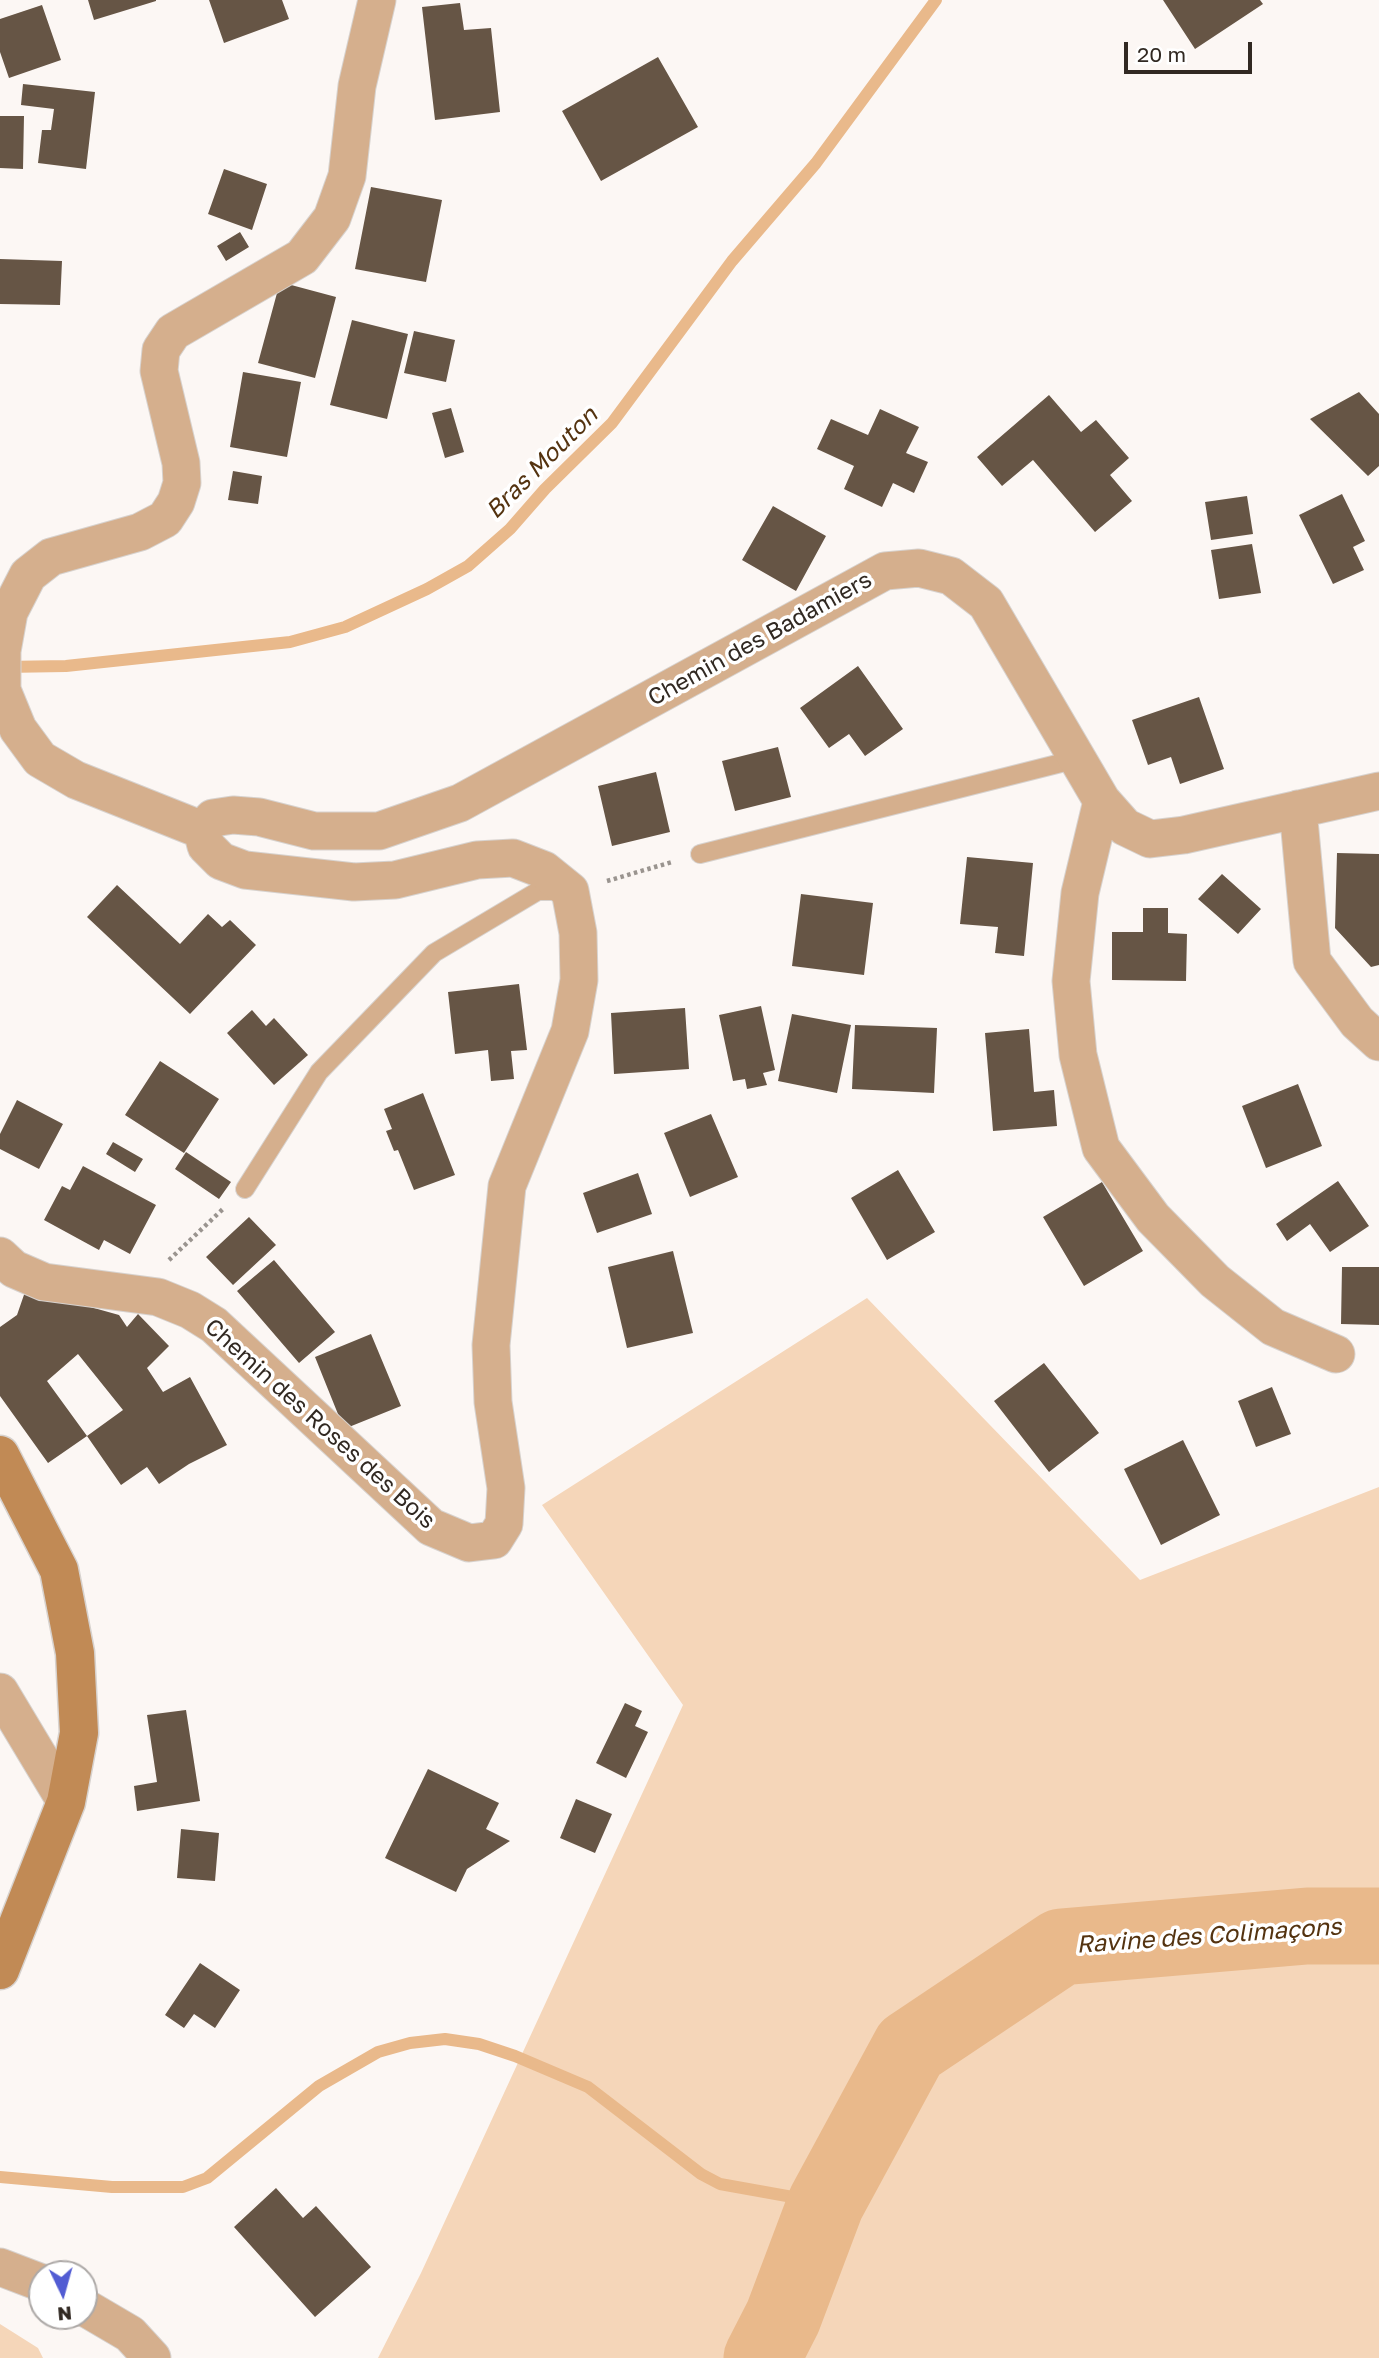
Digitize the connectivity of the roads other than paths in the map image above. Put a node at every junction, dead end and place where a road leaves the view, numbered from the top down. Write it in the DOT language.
graph roads {
  1 [pos="377,0"];
  2 [pos="1077,759"];
  3 [pos="1379,791"];
  4 [pos="1102,801"];
  5 [pos="1297,809"];
  6 [pos="202,830"];
  7 [pos="700,854"];
  8 [pos="570,891"];
  9 [pos="1379,1042"];
  10 [pos="245,1189"];
  11 [pos="0,1256"];
  12 [pos="1336,1354"];
  13 [pos="0,1455"];
  14 [pos="0,1692"];
  15 [pos="66,1802"];
  16 [pos="0,1970"];
  17 [pos="0,2267"];
  18 [pos="28,2278"];
  19 [pos="98,2315"];
  20 [pos="152,2358"];
  1 -- 6 [label="street"];
  2 -- 4 [label="street, Chemin des Badamiers"];
  2 -- 6 [label="street, Chemin des Badamiers"];
  2 -- 7 [label="lane"];
  3 -- 5 [label="street, Chemin des Badamiers"];
  4 -- 5 [label="street, Chemin des Badamiers"];
  4 -- 12 [label="street"];
  5 -- 9 [label="street"];
  6 -- 8 [label="street"];
  8 -- 10 [label="lane"];
  8 -- 11 [label="street, Chemin des Roses des Bois"];
  13 -- 15 [label="main road"];
  14 -- 15 [label="street"];
  15 -- 16 [label="main road"];
  17 -- 18 [label="street"];
  19 -- 20 [label="street"];
}
